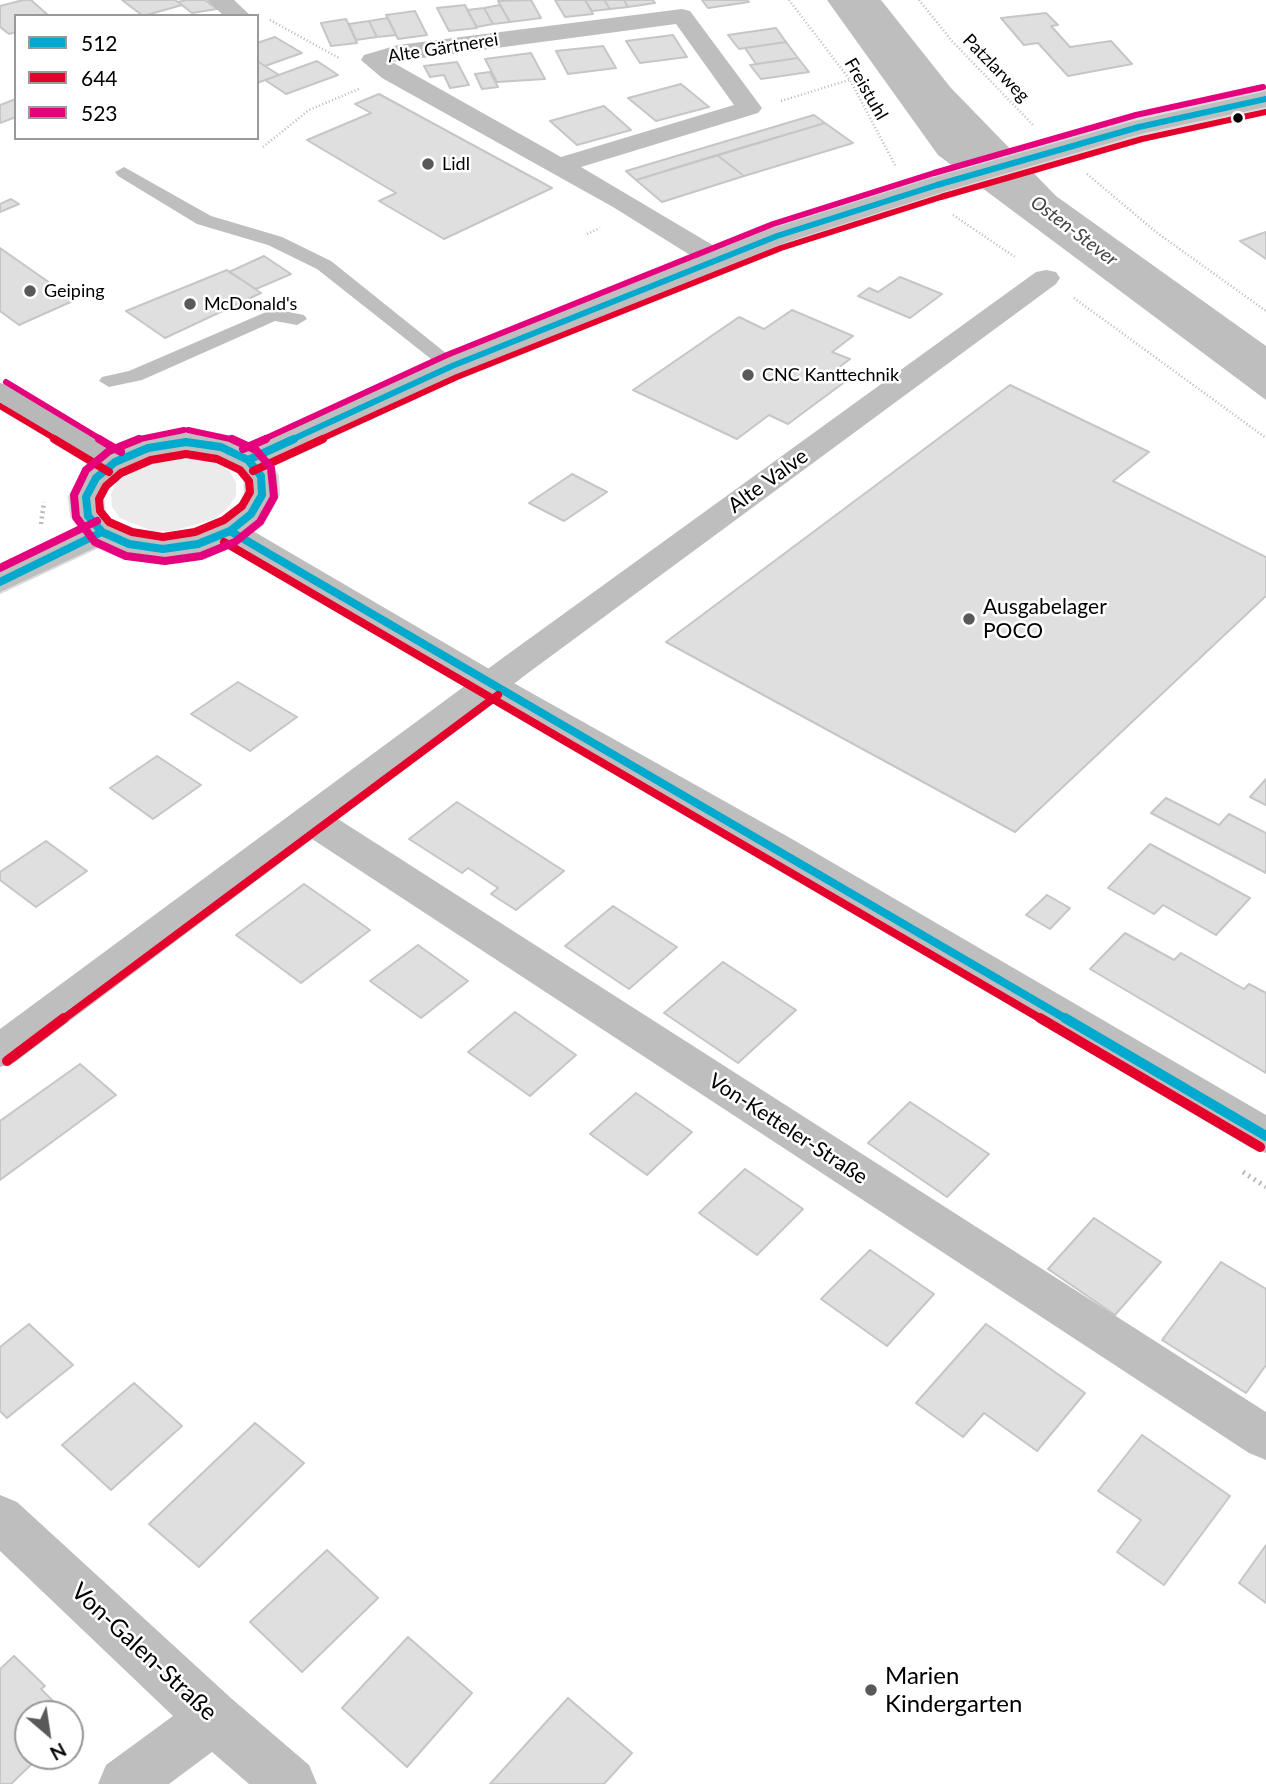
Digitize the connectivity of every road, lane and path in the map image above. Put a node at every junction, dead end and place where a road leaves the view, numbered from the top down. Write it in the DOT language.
graph roads {
  1 [pos="219,0"];
  2 [pos="789,0"];
  3 [pos="919,0"];
  4 [pos="677,8"];
  5 [pos="236,14"];
  6 [pos="259,14"];
  7 [pos="346,62"];
  8 [pos="850,80"];
  9 [pos="370,85"];
  10 [pos="1266,99"];
  11 [pos="749,108"];
  12 [pos="263,147"];
  13 [pos="1054,151"];
  14 [pos="558,166"];
  15 [pos="124,172"];
  16 [pos="928,188"];
  17 [pos="716,259"];
  18 [pos="1046,278"];
  19 [pos="1266,311"];
  20 [pos="298,319"];
  21 [pos="452,366"];
  22 [pos="109,381"];
  23 [pos="0,392"];
  24 [pos="1266,438"];
  25 [pos="248,460"];
  26 [pos="116,462"];
  27 [pos="230,531"];
  28 [pos="102,533"];
  29 [pos="0,582"];
  30 [pos="491,685"];
  31 [pos="311,820"];
  32 [pos="0,1051"];
  33 [pos="1266,1136"];
  34 [pos="1266,1438"];
  35 [pos="0,1518"];
  36 [pos="213,1718"];
  37 [pos="125,1784"];
  38 [pos="290,1784"];
  1 -- 5 [label="street"];
  2 -- 8 [label="path, Freistuhl"];
  3 -- 13 [label="path, Patzlarweg"];
  4 -- 11 [label="street, Alte Gärtnerei"];
  4 -- 14 [label="street, Alte Gärtnerei"];
  6 -- 7 [label="path"];
  8 -- 11 [label="path"];
  8 -- 16 [label="path, Freistuhl"];
  9 -- 12 [label="path"];
  10 -- 13 [label="street"];
  11 -- 14 [label="street"];
  13 -- 16 [label="street"];
  13 -- 19 [label="path, Patzlarweg"];
  14 -- 17 [label="street, Alte Gärtnerei"];
  15 -- 21 [label="lane"];
  16 -- 17 [label="street"];
  16 -- 18 [label="path, Freistuhl"];
  17 -- 21 [label="street"];
  18 -- 24 [label="path, Freistuhl"];
  18 -- 30 [label="street, Alte Valve"];
  20 -- 22 [label="lane"];
  21 -- 25 [label="street"];
  23 -- 26 [label="main road"];
  25 -- 26 [label="street"];
  25 -- 27 [label="street"];
  26 -- 28 [label="street"];
  27 -- 28 [label="street"];
  27 -- 30 [label="street"];
  28 -- 29 [label="street"];
  30 -- 31 [label="street, Alte Valve"];
  30 -- 33 [label="street"];
  31 -- 32 [label="street, Alte Valve"];
  31 -- 34 [label="street, Von-Ketteler-Straße"];
  35 -- 36 [label="street, Von-Galen-Straße"];
  36 -- 37 [label="street"];
  36 -- 38 [label="street, Von-Galen-Straße"];
}
